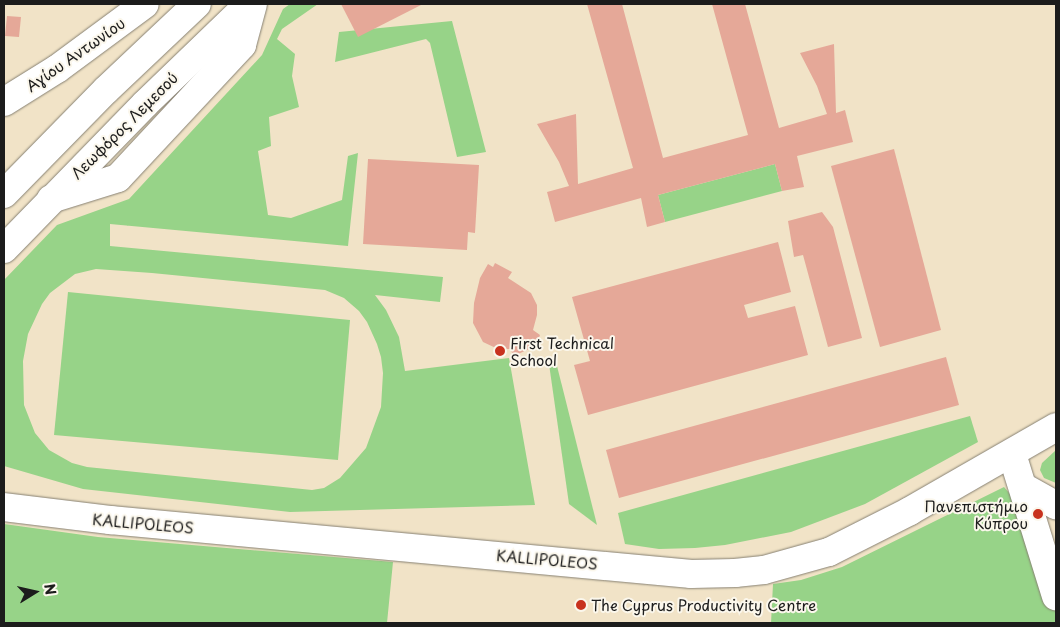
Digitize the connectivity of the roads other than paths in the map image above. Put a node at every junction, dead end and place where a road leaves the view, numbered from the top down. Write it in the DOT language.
graph roads {
  1 [pos="145,4"];
  2 [pos="197,4"];
  3 [pos="248,4"];
  4 [pos="252,4"];
  5 [pos="4,102"];
  6 [pos="4,194"];
  7 [pos="51,199"];
  8 [pos="4,249"];
  9 [pos="1056,427"];
  10 [pos="1012,454"];
  11 [pos="1023,487"];
  12 [pos="1056,505"];
  13 [pos="4,506"];
  14 [pos="1056,596"];
  1 -- 5 [label="main road, Αγίου Αντωνίου"];
  2 -- 6 [label="main road"];
  3 -- 7 [label="main road, Λεωφόρος Λεμεσού"];
  4 -- 7 [label="main road"];
  7 -- 8 [label="main road, Λεωφόρος Λεμεσού"];
  9 -- 10 [label="main road, KALLIPOLEOS"];
  10 -- 11 [label="main road"];
  10 -- 13 [label="main road, KALLIPOLEOS"];
  11 -- 12 [label="main road"];
  11 -- 14 [label="main road"];
}
